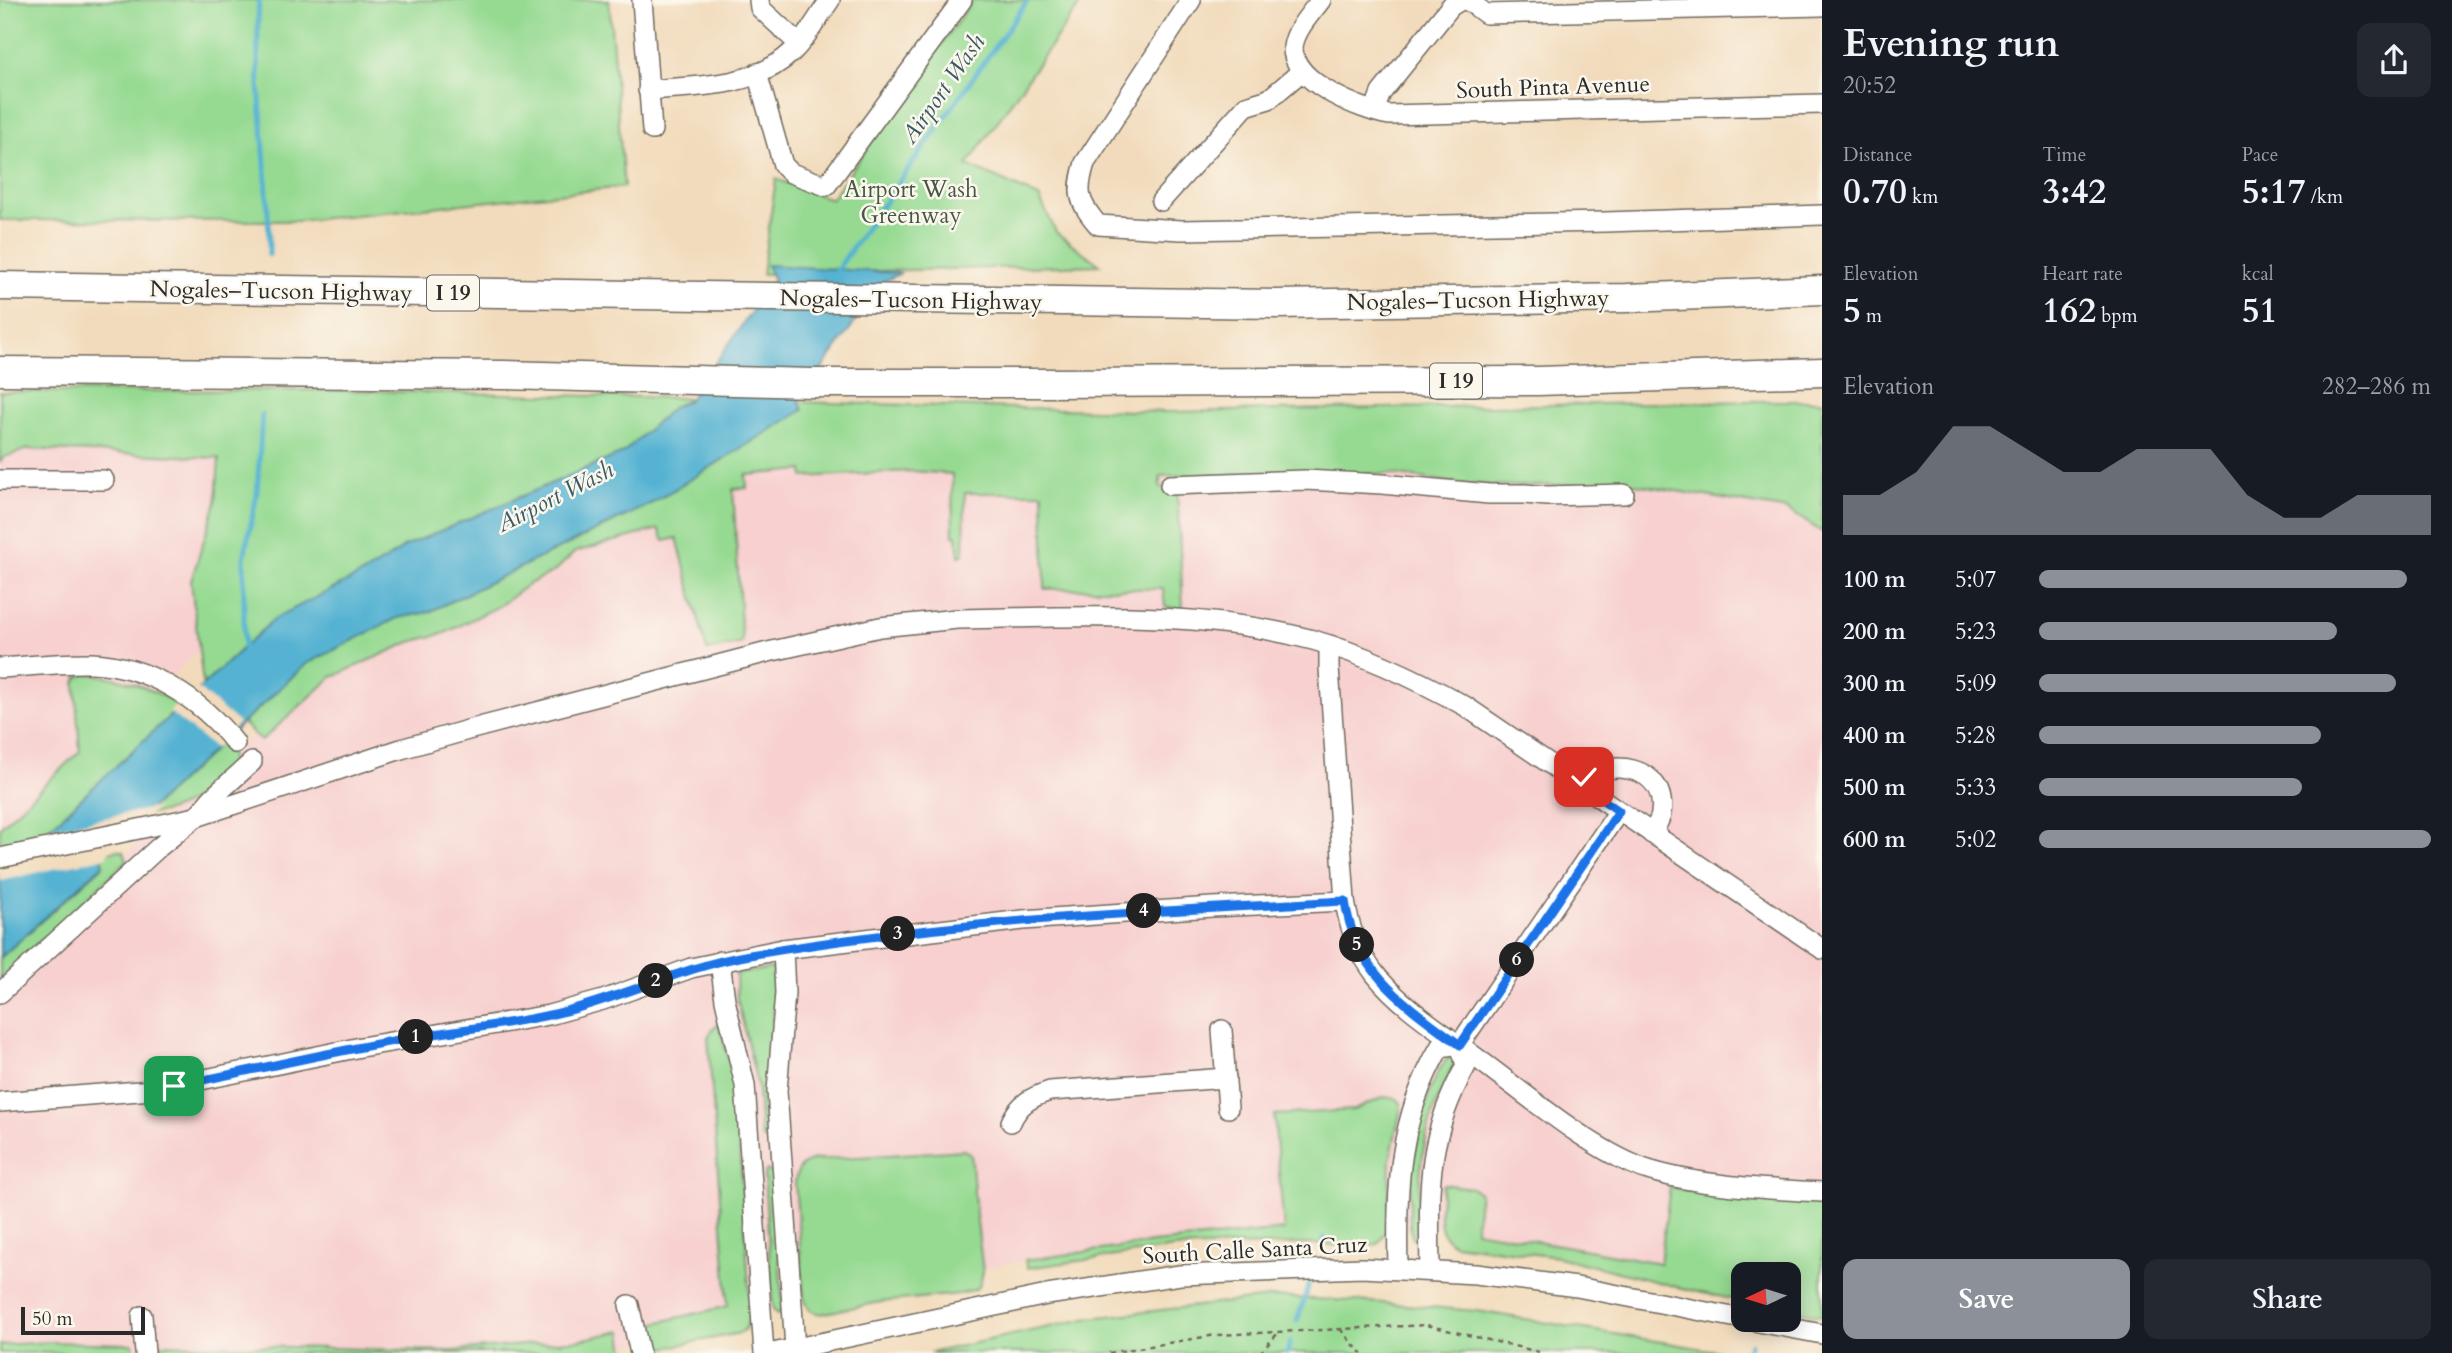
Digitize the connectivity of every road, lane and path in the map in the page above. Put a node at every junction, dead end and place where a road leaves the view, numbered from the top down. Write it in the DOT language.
graph roads {
  1 [pos="642,0"];
  2 [pos="759,0"];
  3 [pos="830,0"];
  4 [pos="962,0"];
  5 [pos="1191,0"];
  6 [pos="1321,0"];
  7 [pos="1461,0"];
  8 [pos="1467,0"];
  9 [pos="1822,6"];
  10 [pos="799,44"];
  11 [pos="1300,70"];
  12 [pos="757,73"];
  13 [pos="649,90"];
  14 [pos="1822,104"];
  15 [pos="1374,111"];
  16 [pos="652,130"];
  17 [pos="1161,201"];
  18 [pos="1822,215"];
  19 [pos="0,276"];
  20 [pos="0,286"];
  21 [pos="145,289"];
  22 [pos="1822,290"];
  23 [pos="0,371"];
  24 [pos="1822,372"];
  25 [pos="221,373"];
  26 [pos="0,379"];
  27 [pos="104,480"];
  28 [pos="0,481"];
  29 [pos="1170,485"];
  30 [pos="1624,494"];
  31 [pos="1329,645"];
  32 [pos="0,668"];
  33 [pos="235,743"];
  34 [pos="253,762"];
  35 [pos="1578,783"];
  36 [pos="1619,811"];
  37 [pos="196,817"];
  38 [pos="1652,834"];
  39 [pos="0,858"];
  40 [pos="1345,901"];
  41 [pos="783,949"];
  42 [pos="1822,949"];
  43 [pos="720,961"];
  44 [pos="0,993"];
  45 [pos="1222,1030"];
  46 [pos="1460,1045"];
  47 [pos="1226,1078"];
  48 [pos="0,1102"];
  49 [pos="1228,1108"];
  50 [pos="1011,1122"];
  51 [pos="1822,1192"];
  52 [pos="1398,1269"];
  53 [pos="1430,1271"];
  54 [pos="629,1305"];
  55 [pos="142,1316"];
  56 [pos="1731,1316"];
  57 [pos="1340,1329"];
  58 [pos="1801,1330"];
  59 [pos="1279,1332"];
  60 [pos="1822,1334"];
  61 [pos="795,1349"];
  62 [pos="145,1353"];
  63 [pos="640,1353"];
  64 [pos="764,1353"];
  65 [pos="773,1353"];
  66 [pos="1109,1353"];
  67 [pos="1261,1353"];
  68 [pos="1363,1353"];
  69 [pos="1543,1353"];
  1 -- 13 [label="street"];
  2 -- 10 [label="street"];
  3 -- 10 [label="street"];
  4 -- 12 [label="street"];
  5 -- 18 [label="street"];
  6 -- 11 [label="street"];
  7 -- 15 [label="street"];
  8 -- 9 [label="street"];
  10 -- 12 [label="street"];
  11 -- 15 [label="street, South Pinta Avenue"];
  11 -- 17 [label="street"];
  12 -- 13 [label="street"];
  13 -- 16 [label="street"];
  14 -- 15 [label="street, South Pinta Avenue"];
  19 -- 21 [label="highway"];
  20 -- 21 [label="highway, Nogales–Tucson Highway / I 19"];
  21 -- 22 [label="highway, Nogales–Tucson Highway / I 19"];
  23 -- 25 [label="highway, I 19"];
  24 -- 25 [label="highway, I 19"];
  25 -- 26 [label="highway"];
  27 -- 28 [label="street"];
  29 -- 30 [label="street"];
  31 -- 35 [label="street"];
  31 -- 37 [label="street"];
  31 -- 40 [label="street"];
  32 -- 33 [label="street"];
  34 -- 37 [label="street"];
  35 -- 36 [label="street"];
  35 -- 38 [label="street"];
  36 -- 38 [label="street"];
  36 -- 46 [label="street"];
  37 -- 39 [label="street"];
  37 -- 44 [label="street"];
  38 -- 42 [label="street"];
  40 -- 41 [label="street"];
  40 -- 46 [label="street"];
  41 -- 43 [label="street"];
  41 -- 61 [label="street"];
  43 -- 48 [label="street"];
  43 -- 64 [label="street"];
  45 -- 47 [label="street"];
  46 -- 51 [label="street"];
  46 -- 52 [label="street"];
  46 -- 53 [label="street"];
  47 -- 49 [label="street"];
  47 -- 50 [label="street"];
  52 -- 53 [label="street, South Calle Santa Cruz"];
  52 -- 61 [label="street, South Calle Santa Cruz"];
  53 -- 56 [label="street, South Calle Santa Cruz"];
  54 -- 63 [label="street"];
  55 -- 62 [label="street"];
  57 -- 59 [label="path"];
  57 -- 68 [label="path"];
  57 -- 69 [label="path"];
  58 -- 60 [label="street, South Calle Santa Cruz"];
  59 -- 66 [label="path"];
  59 -- 67 [label="path"];
  61 -- 65 [label="street, South Calle Santa Cruz"];
}
